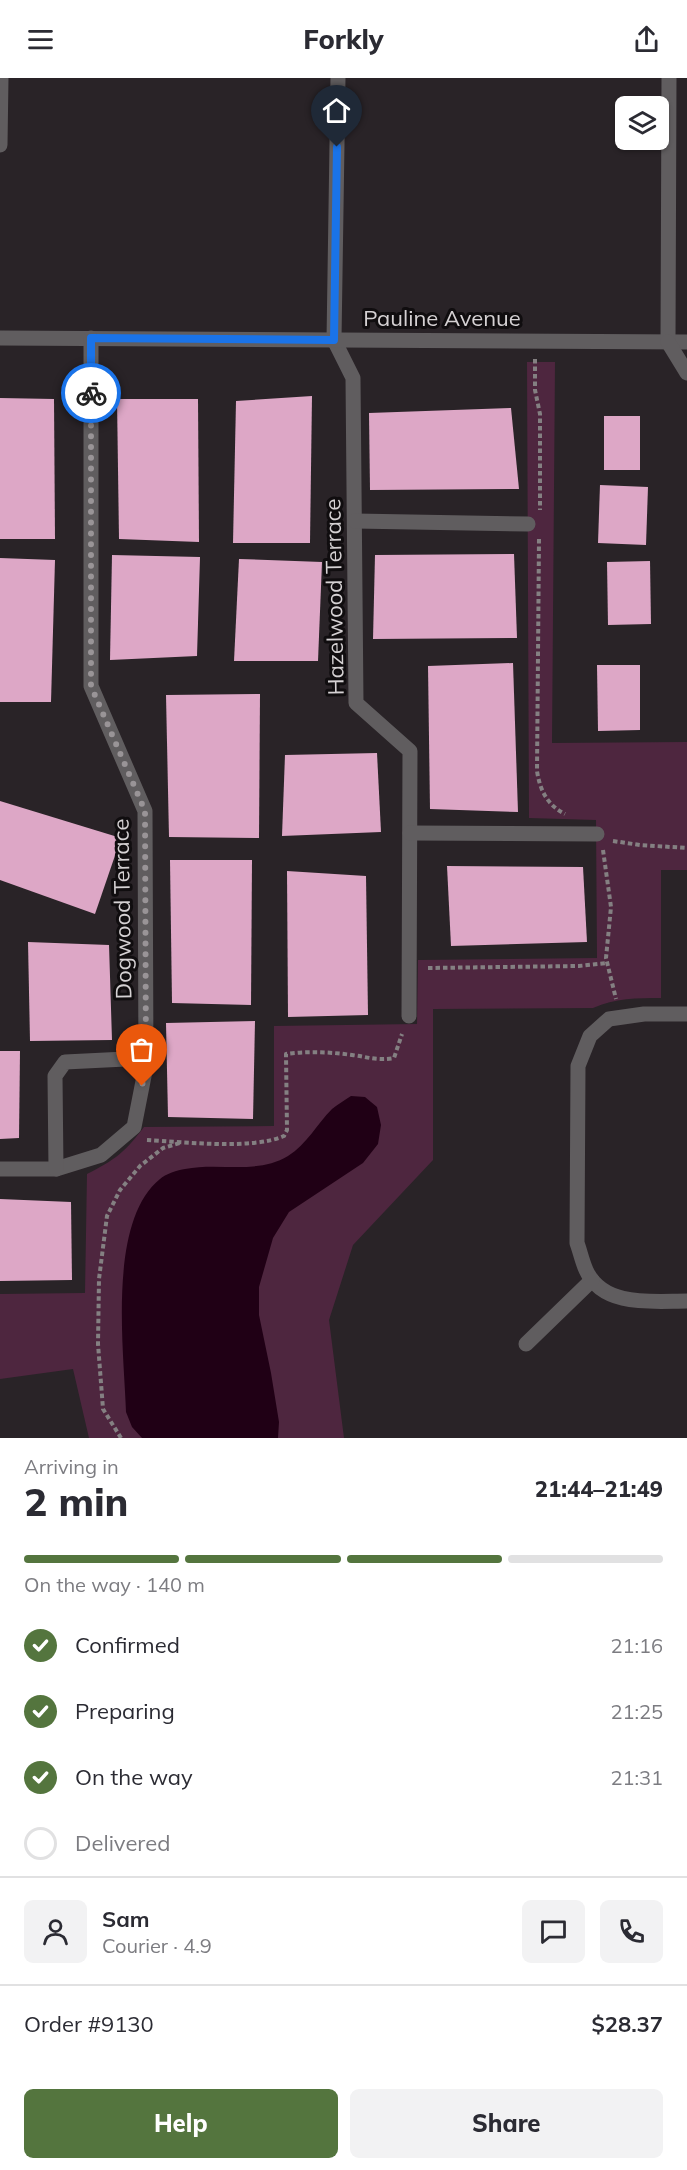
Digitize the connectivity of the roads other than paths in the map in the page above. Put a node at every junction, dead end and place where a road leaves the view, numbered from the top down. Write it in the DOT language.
graph roads {
  1 [pos="1,78"];
  2 [pos="338,78"];
  3 [pos="669,78"];
  4 [pos="0,146"];
  5 [pos="0,338"];
  6 [pos="91,338"];
  7 [pos="334,340"];
  8 [pos="668,342"];
  9 [pos="687,342"];
  10 [pos="687,373"];
  11 [pos="354,521"];
  12 [pos="536,526"];
  13 [pos="410,833"];
  14 [pos="599,835"];
  15 [pos="687,1014"];
  16 [pos="409,1016"];
  17 [pos="146,1058"];
  18 [pos="0,1169"];
  19 [pos="56,1169"];
  20 [pos="592,1280"];
  21 [pos="687,1301"];
  22 [pos="526,1344"];
  1 -- 4 [label="street"];
  2 -- 7 [label="street"];
  3 -- 8 [label="street"];
  5 -- 6 [label="street, Pauline Avenue"];
  6 -- 7 [label="street, Pauline Avenue"];
  6 -- 17 [label="street, Dogwood Terrace"];
  7 -- 8 [label="street, Pauline Avenue"];
  7 -- 11 [label="street, Hazelwood Terrace"];
  8 -- 9 [label="street, Pauline Avenue"];
  8 -- 10 [label="street"];
  11 -- 12 [label="street"];
  11 -- 13 [label="street, Hazelwood Terrace"];
  13 -- 14 [label="street"];
  13 -- 16 [label="street, Hazelwood Terrace"];
  15 -- 20 [label="street"];
  17 -- 19 [label="street, Dogwood Terrace"];
  17 -- 19 [label="street"];
  18 -- 19 [label="street, Dogwood Terrace"];
  20 -- 21 [label="street"];
  20 -- 22 [label="street"];
}
